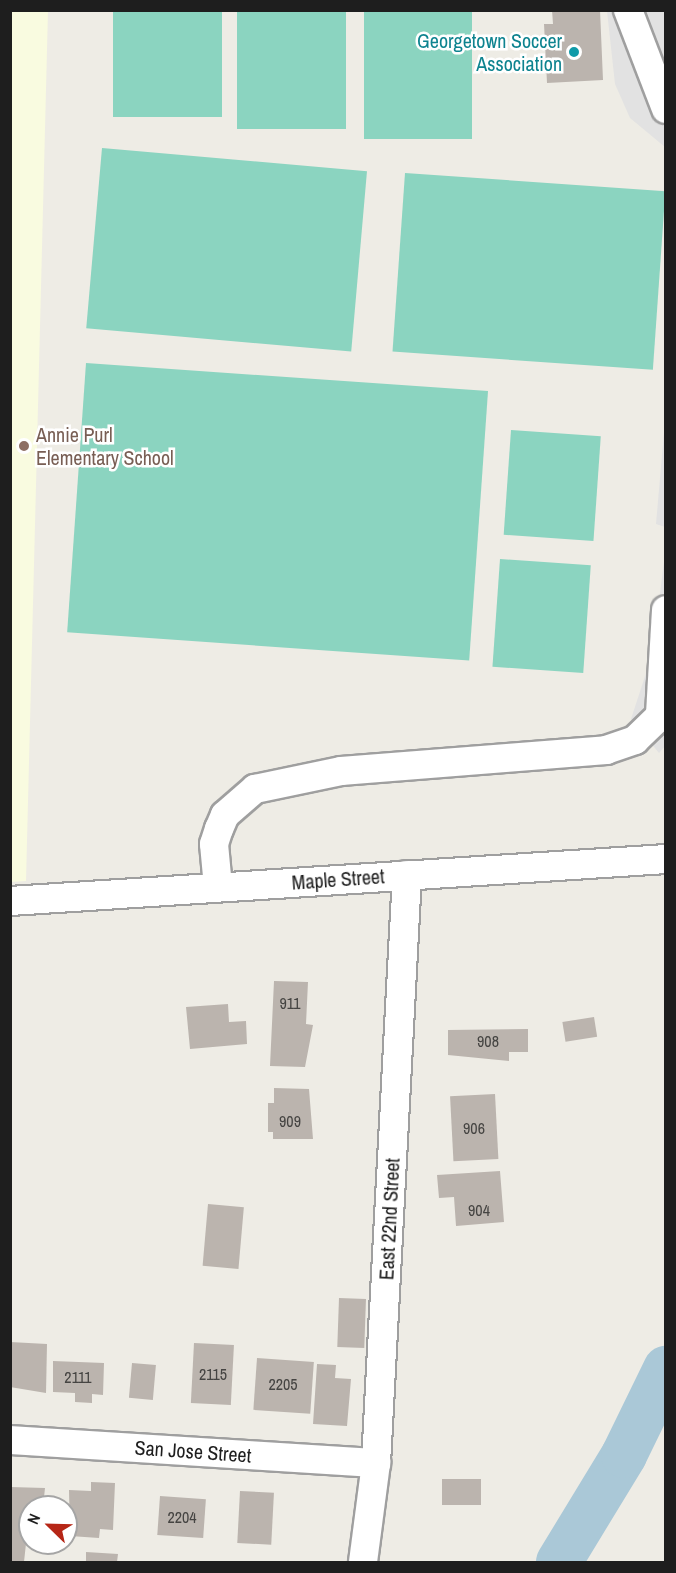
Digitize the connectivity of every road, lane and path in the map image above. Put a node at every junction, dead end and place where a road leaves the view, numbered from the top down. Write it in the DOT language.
graph roads {
  1 [pos="628,10"];
  2 [pos="666,109"];
  3 [pos="666,610"];
  4 [pos="663,712"];
  5 [pos="666,859"];
  6 [pos="407,875"];
  7 [pos="218,887"];
  8 [pos="10,901"];
  9 [pos="10,1440"];
  10 [pos="376,1463"];
  11 [pos="363,1563"];
  1 -- 2 [label="street"];
  3 -- 4 [label="street"];
  4 -- 7 [label="street"];
  5 -- 6 [label="street, Maple Street"];
  6 -- 7 [label="street, Maple Street"];
  6 -- 10 [label="street, East 22nd Street"];
  7 -- 8 [label="street, Maple Street"];
  9 -- 10 [label="street, San Jose Street"];
  10 -- 11 [label="street, East 22nd Street"];
}
